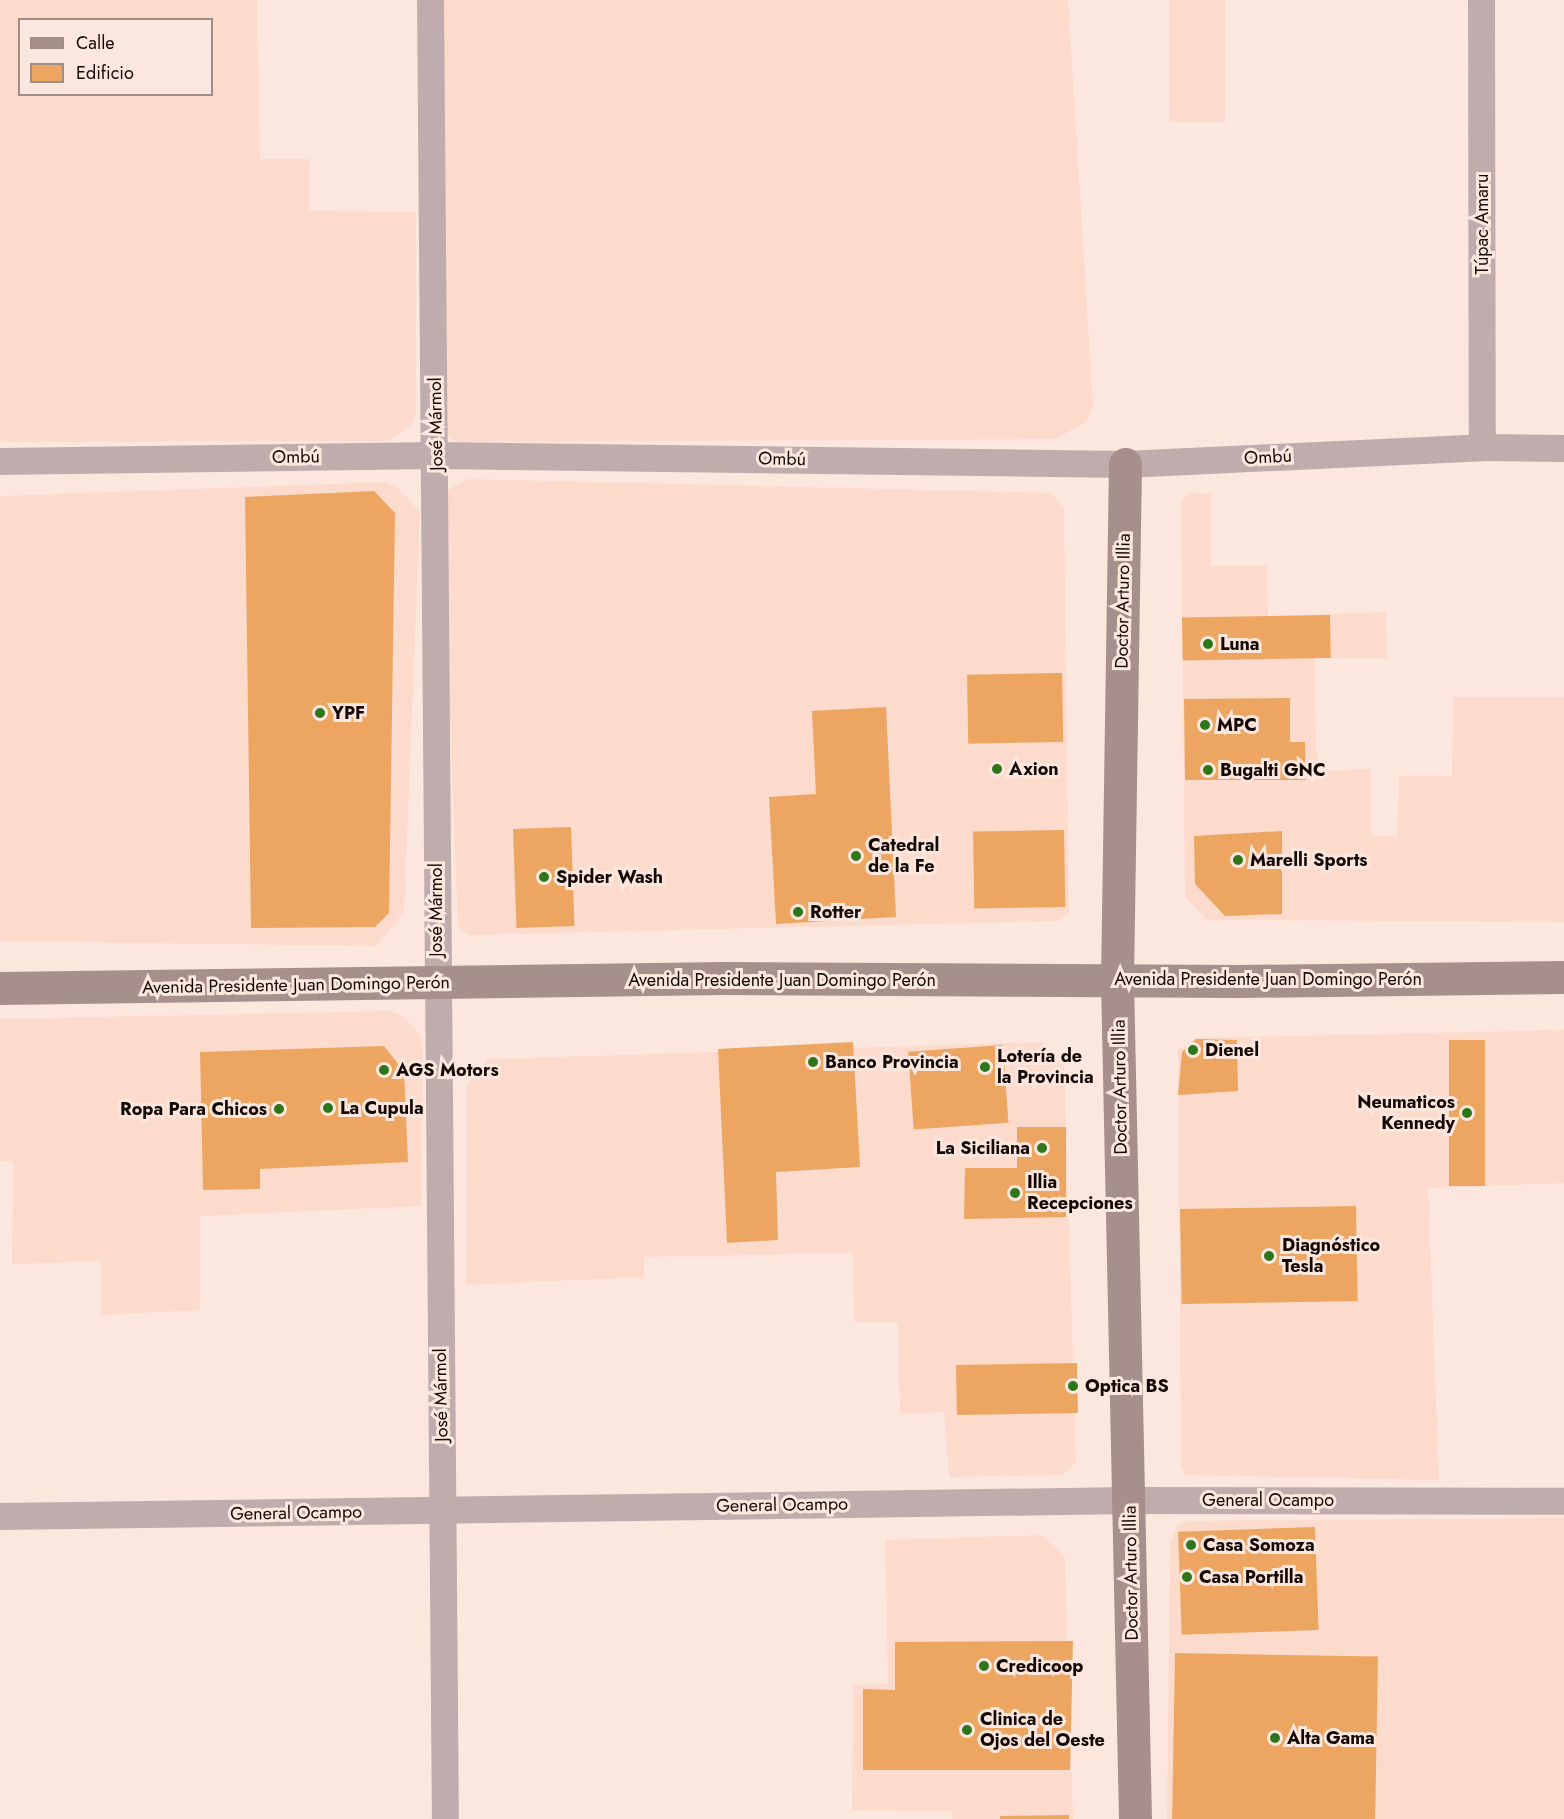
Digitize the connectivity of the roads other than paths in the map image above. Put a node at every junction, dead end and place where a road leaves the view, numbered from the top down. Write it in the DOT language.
graph roads {
  1 [pos="430,0"];
  2 [pos="1481,0"];
  3 [pos="1482,447"];
  4 [pos="1564,448"];
  5 [pos="436,455"];
  6 [pos="0,461"];
  7 [pos="1125,464"];
  8 [pos="1564,977"];
  9 [pos="1117,981"];
  10 [pos="436,983"];
  11 [pos="0,988"];
  12 [pos="1130,1500"];
  13 [pos="1564,1501"];
  14 [pos="442,1511"];
  15 [pos="0,1516"];
  16 [pos="445,1819"];
  17 [pos="1135,1819"];
  1 -- 5 [label="street, José Mármol"];
  2 -- 3 [label="street, Túpac Amaru"];
  3 -- 4 [label="street, Ombú"];
  3 -- 7 [label="street, Ombú"];
  5 -- 6 [label="street, Ombú"];
  5 -- 7 [label="street, Ombú"];
  5 -- 10 [label="street, José Mármol"];
  7 -- 9 [label="main road, Doctor Arturo Illia"];
  8 -- 9 [label="main road, Avenida Presidente Juan Domingo Perón"];
  9 -- 10 [label="main road, Avenida Presidente Juan Domingo Perón"];
  9 -- 12 [label="main road, Doctor Arturo Illia"];
  10 -- 11 [label="main road, Avenida Presidente Juan Domingo Perón"];
  10 -- 14 [label="street, José Mármol"];
  12 -- 13 [label="street, General Ocampo"];
  12 -- 14 [label="street, General Ocampo"];
  12 -- 17 [label="main road, Doctor Arturo Illia"];
  14 -- 15 [label="street, General Ocampo"];
  14 -- 16 [label="street, José Mármol"];
}
